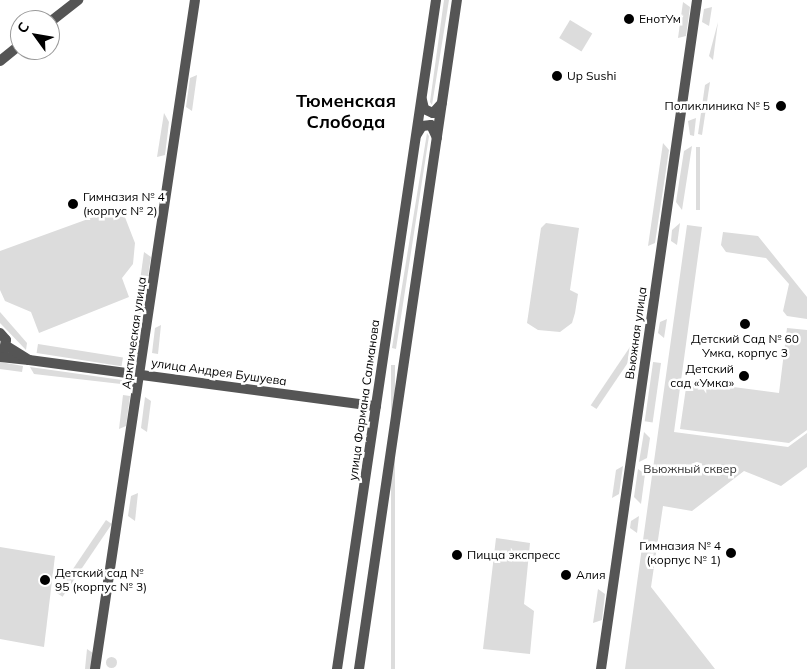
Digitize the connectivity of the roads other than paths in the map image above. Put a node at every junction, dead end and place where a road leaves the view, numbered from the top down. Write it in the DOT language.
graph roads {
  1 [pos="78,0"];
  2 [pos="195,0"];
  3 [pos="436,0"];
  4 [pos="457,0"];
  5 [pos="697,0"];
  6 [pos="60,14"];
  7 [pos="422,100"];
  8 [pos="442,103"];
  9 [pos="417,134"];
  10 [pos="437,138"];
  11 [pos="0,333"];
  12 [pos="7,346"];
  13 [pos="0,356"];
  14 [pos="28,360"];
  15 [pos="141,374"];
  16 [pos="376,406"];
  17 [pos="95,669"];
  18 [pos="338,669"];
  19 [pos="359,669"];
  20 [pos="601,669"];
  1 -- 6 [label="street"];
  2 -- 15 [label="street, Арктическая улица"];
  3 -- 7 [label="street, улица Фармана Салманова"];
  4 -- 8 [label="street"];
  5 -- 20 [label="street, Вьюжная улица"];
  7 -- 8 [label="street"];
  7 -- 9 [label="street, улица Фармана Салманова"];
  8 -- 10 [label="street"];
  9 -- 10 [label="street"];
  9 -- 16 [label="street, улица Фармана Салманова"];
  10 -- 19 [label="street"];
  11 -- 12 [label="street"];
  12 -- 13 [label="street"];
  12 -- 14 [label="street"];
  13 -- 14 [label="street, улица Андрея Бушуева"];
  14 -- 15 [label="street, улица Андрея Бушуева"];
  15 -- 16 [label="street, улица Андрея Бушуева"];
  15 -- 17 [label="street, Арктическая улица"];
  16 -- 18 [label="street, улица Фармана Салманова"];
}
